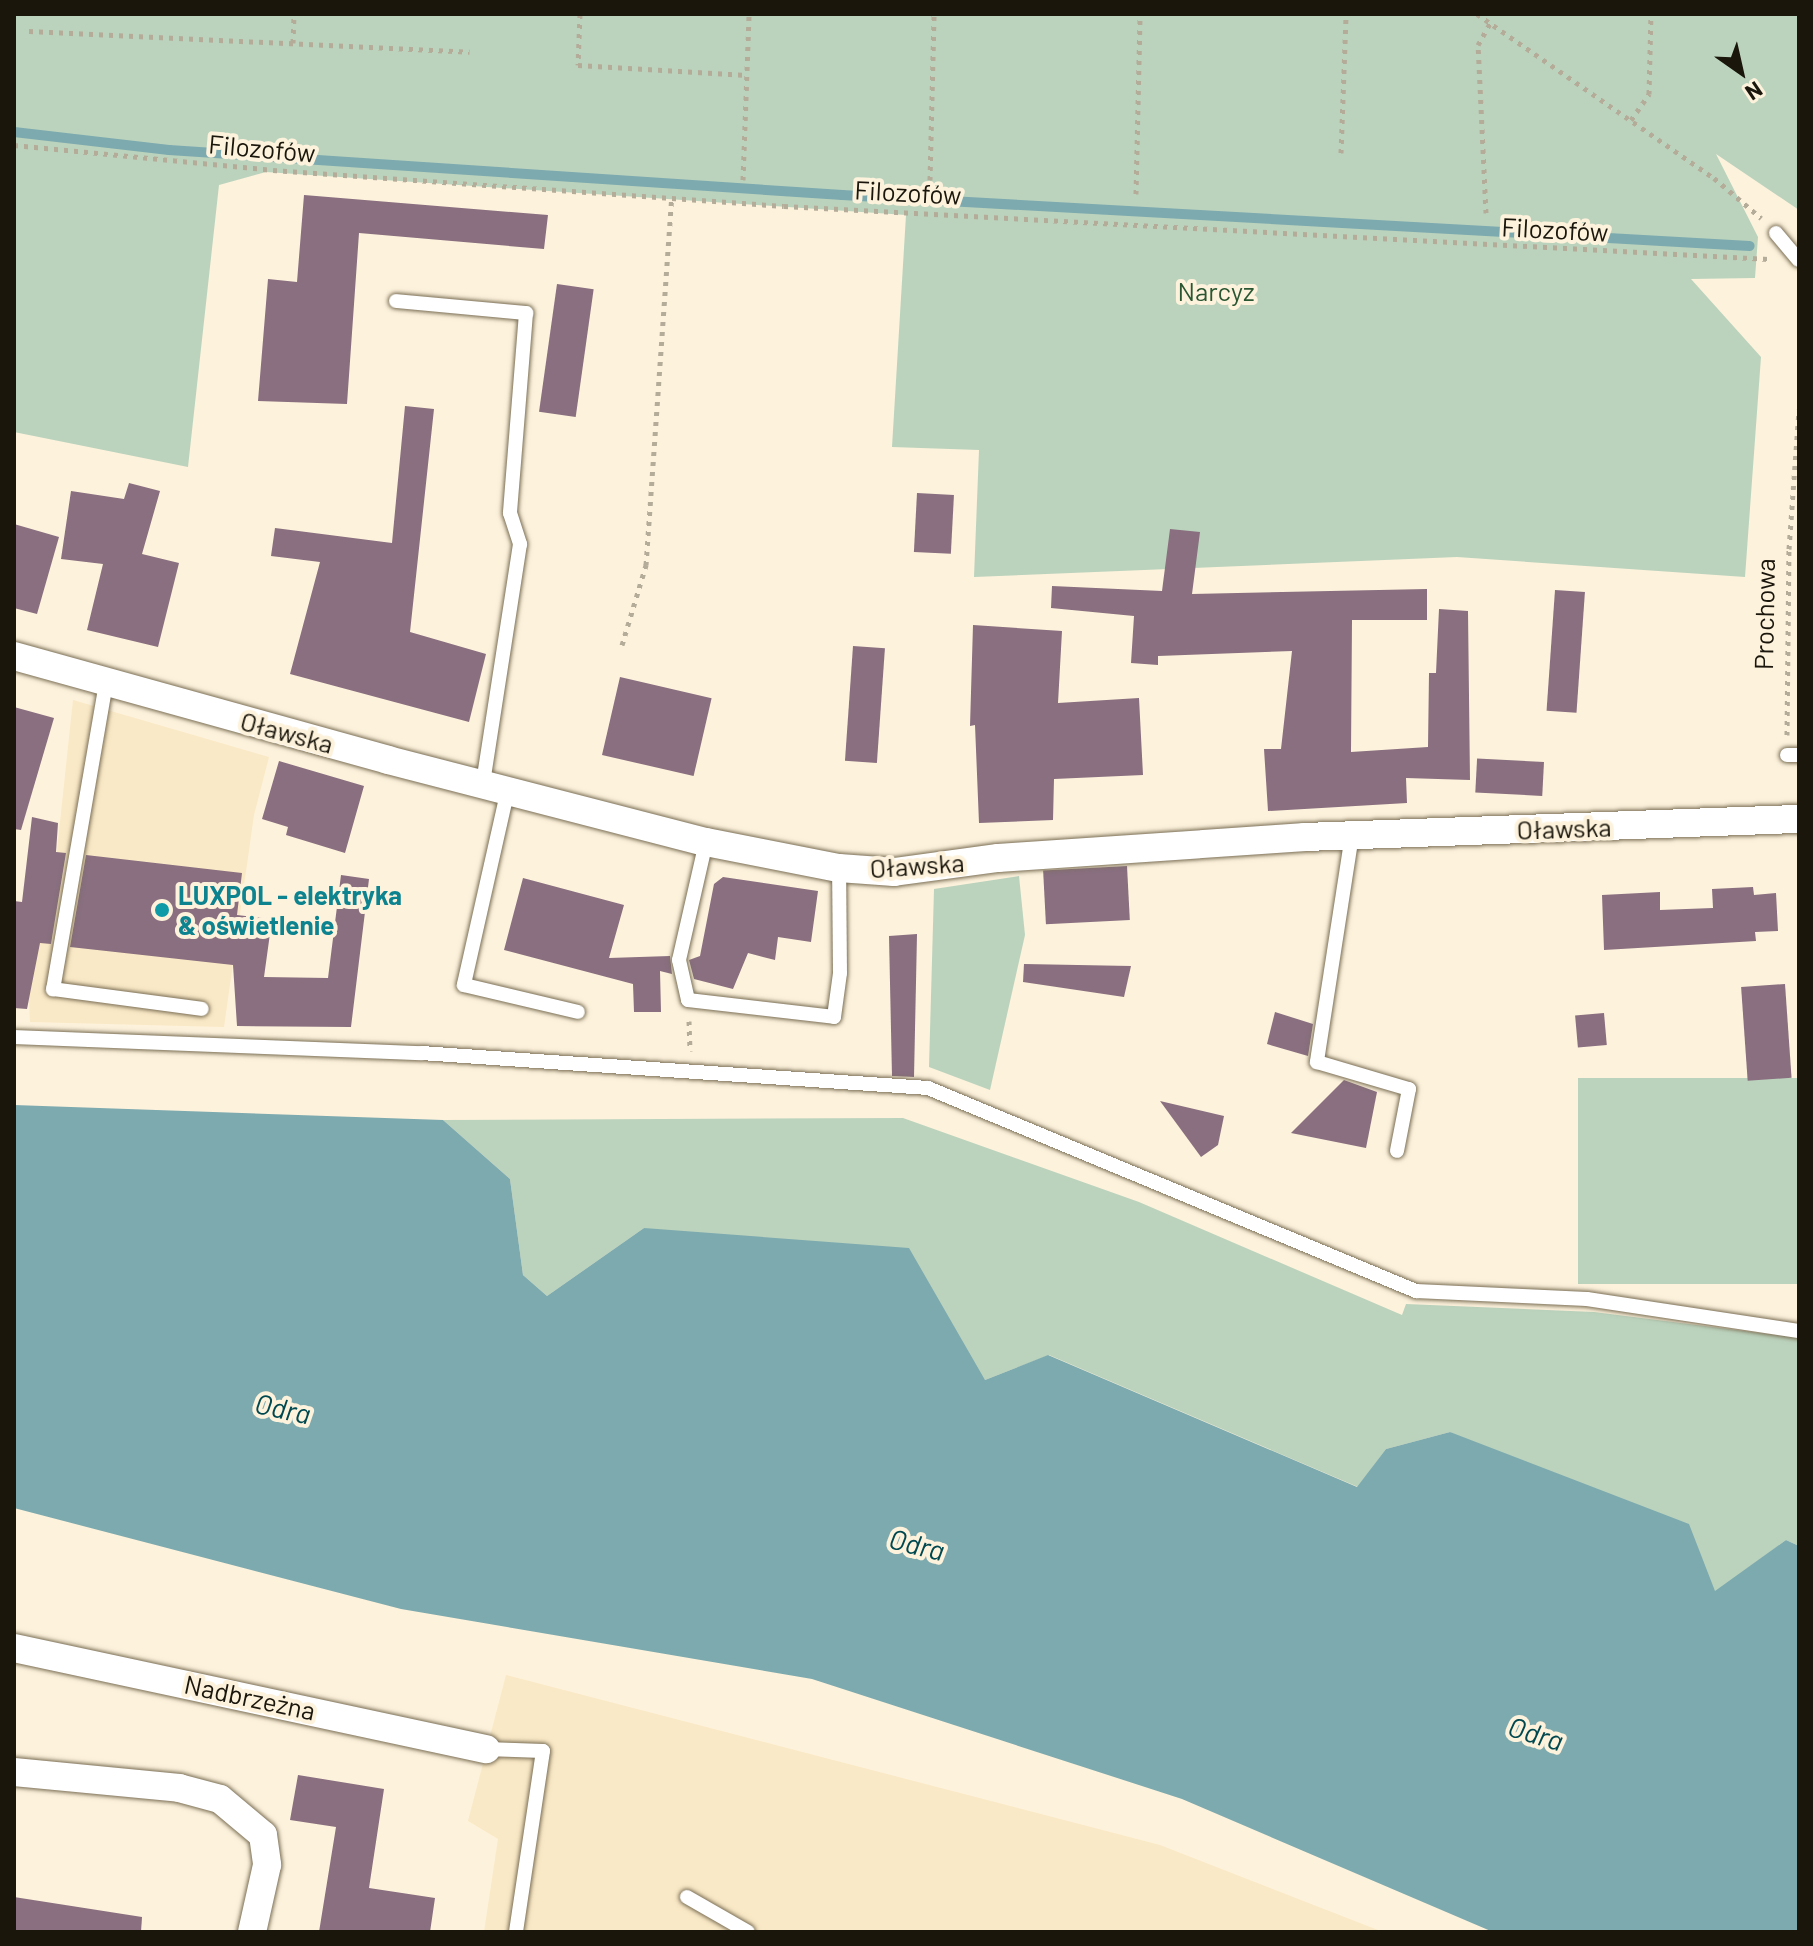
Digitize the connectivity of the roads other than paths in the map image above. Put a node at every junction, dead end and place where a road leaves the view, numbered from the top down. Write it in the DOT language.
graph roads {
  1 [pos="1776,233"];
  2 [pos="1792,262"];
  3 [pos="396,301"];
  4 [pos="14,656"];
  5 [pos="106,683"];
  6 [pos="496,786"];
  7 [pos="1799,819"];
  8 [pos="1352,835"];
  9 [pos="706,842"];
  10 [pos="839,868"];
  11 [pos="202,1009"];
  12 [pos="578,1012"];
  13 [pos="14,1037"];
  14 [pos="1397,1151"];
  15 [pos="1799,1331"];
  16 [pos="14,1648"];
  17 [pos="486,1749"];
  18 [pos="14,1772"];
  19 [pos="687,1897"];
  20 [pos="252,1932"];
  21 [pos="516,1932"];
  22 [pos="748,1932"];
  1 -- 2 [label="lane"];
  3 -- 6 [label="lane"];
  4 -- 5 [label="street, Oławska"];
  5 -- 6 [label="street, Oławska"];
  5 -- 11 [label="lane"];
  6 -- 9 [label="street, Oławska"];
  6 -- 12 [label="lane"];
  7 -- 8 [label="street, Oławska"];
  8 -- 10 [label="street, Oławska"];
  8 -- 14 [label="lane"];
  9 -- 10 [label="street, Oławska"];
  9 -- 10 [label="lane"];
  13 -- 15 [label="lane"];
  16 -- 17 [label="street, Nadbrzeżna"];
  17 -- 21 [label="lane"];
  18 -- 20 [label="street"];
  19 -- 22 [label="lane"];
}
